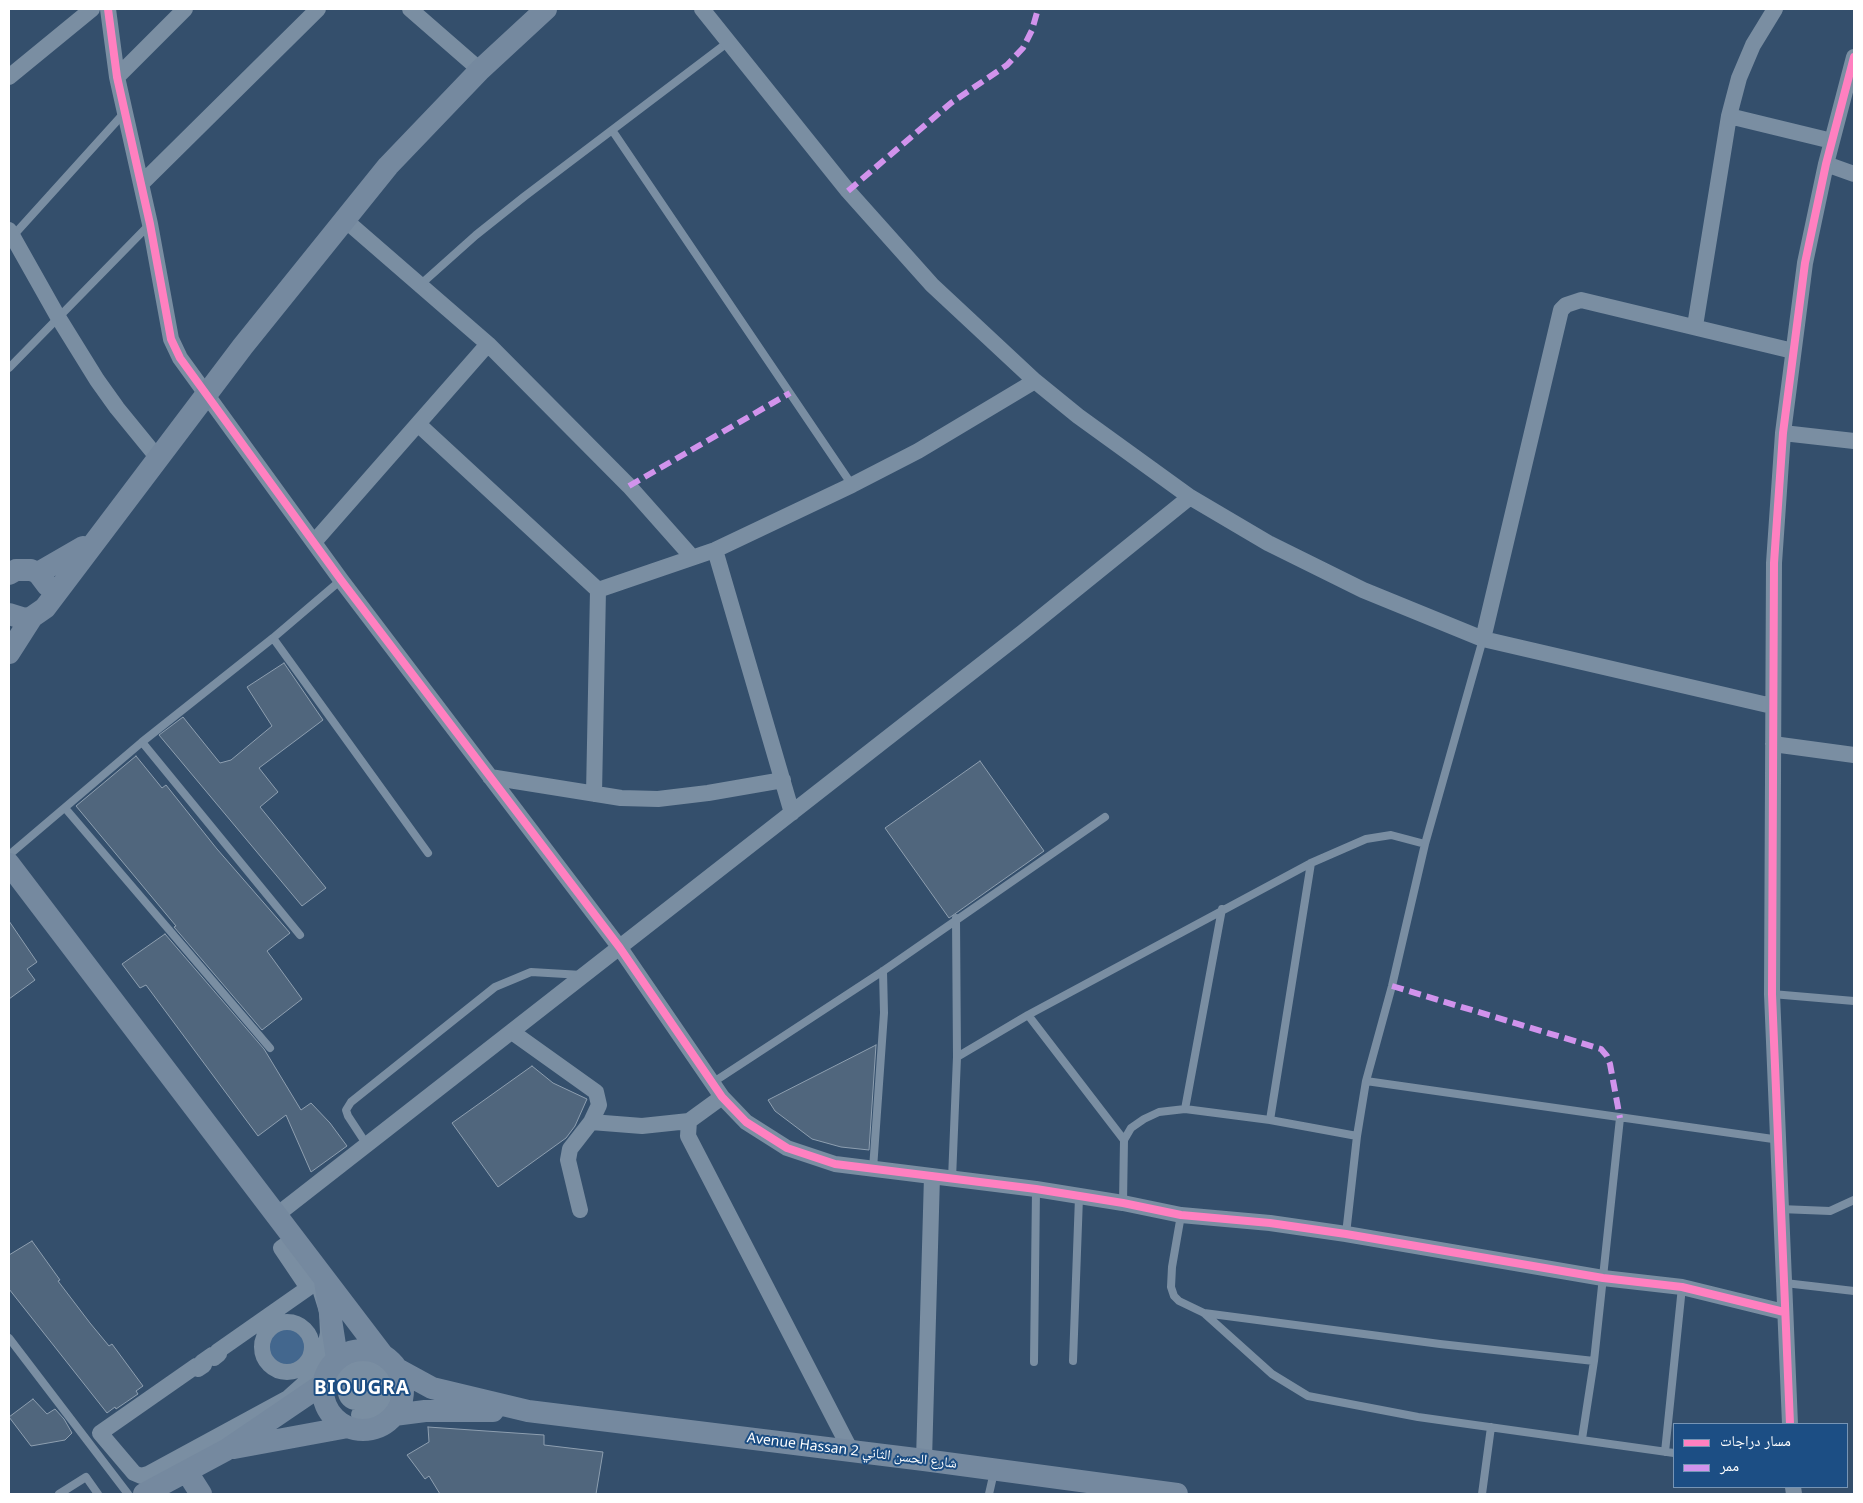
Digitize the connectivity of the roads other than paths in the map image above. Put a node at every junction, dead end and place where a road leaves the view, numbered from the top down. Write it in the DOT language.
graph roads {
  1 [pos="92,9"];
  2 [pos="108,9"];
  3 [pos="185,9"];
  4 [pos="318,9"];
  5 [pos="410,9"];
  6 [pos="546,9"];
  7 [pos="702,9"];
  8 [pos="1775,9"];
  9 [pos="727,43"];
  10 [pos="1854,57"];
  11 [pos="480,70"];
  12 [pos="9,77"];
  13 [pos="117,77"];
  14 [pos="125,112"];
  15 [pos="1729,116"];
  16 [pos="612,130"];
  17 [pos="1832,141"];
  18 [pos="1826,164"];
  19 [pos="1854,174"];
  20 [pos="141,184"];
  21 [pos="344,219"];
  22 [pos="150,224"];
  23 [pos="10,236"];
  24 [pos="420,285"];
  25 [pos="58,318"];
  26 [pos="1695,326"];
  27 [pos="488,344"];
  28 [pos="1793,351"];
  29 [pos="9,368"];
  30 [pos="1035,381"];
  31 [pos="206,395"];
  32 [pos="418,424"];
  33 [pos="1783,433"];
  34 [pos="1854,441"];
  35 [pos="158,457"];
  36 [pos="852,485"];
  37 [pos="1190,497"];
  38 [pos="315,541"];
  39 [pos="93,542"];
  40 [pos="715,550"];
  41 [pos="692,557"];
  42 [pos="20,568"];
  43 [pos="341,580"];
  44 [pos="598,590"];
  45 [pos="48,601"];
  46 [pos="9,614"];
  47 [pos="32,617"];
  48 [pos="273,638"];
  49 [pos="1483,639"];
  50 [pos="9,653"];
  51 [pos="1772,706"];
  52 [pos="142,742"];
  53 [pos="1773,744"];
  54 [pos="1854,755"];
  55 [pos="490,777"];
  56 [pos="783,780"];
  57 [pos="594,794"];
  58 [pos="65,808"];
  59 [pos="792,813"];
  60 [pos="1105,817"];
  61 [pos="1425,844"];
  62 [pos="428,852"];
  63 [pos="9,855"];
  64 [pos="1311,863"];
  65 [pos="9,864"];
  66 [pos="1222,909"];
  67 [pos="956,918"];
  68 [pos="300,936"];
  69 [pos="620,948"];
  70 [pos="883,971"];
  71 [pos="585,975"];
  72 [pos="1772,994"];
  73 [pos="1854,1001"];
  74 [pos="1028,1014"];
  75 [pos="512,1032"];
  76 [pos="270,1048"];
  77 [pos="957,1057"];
  78 [pos="1366,1081"];
  79 [pos="712,1083"];
  80 [pos="722,1097"];
  81 [pos="1185,1109"];
  82 [pos="1620,1118"];
  83 [pos="1270,1120"];
  84 [pos="689,1121"];
  85 [pos="591,1122"];
  86 [pos="1357,1136"];
  87 [pos="1124,1140"];
  88 [pos="1780,1140"];
  89 [pos="367,1145"];
  90 [pos="873,1169"];
  91 [pos="932,1176"];
  92 [pos="952,1179"];
  93 [pos="1036,1189"];
  94 [pos="1079,1198"];
  95 [pos="1854,1200"];
  96 [pos="1124,1203"];
  97 [pos="1780,1209"];
  98 [pos="580,1210"];
  99 [pos="278,1214"];
  100 [pos="1181,1215"];
  101 [pos="1346,1234"];
  102 [pos="325,1277"];
  103 [pos="1603,1278"];
  104 [pos="1785,1283"];
  105 [pos="1682,1287"];
  106 [pos="1854,1291"];
  107 [pos="1204,1312"];
  108 [pos="1784,1312"];
  109 [pos="9,1338"];
  110 [pos="218,1351"];
  111 [pos="382,1354"];
  112 [pos="337,1358"];
  113 [pos="1073,1361"];
  114 [pos="1594,1361"];
  115 [pos="1034,1362"];
  116 [pos="399,1370"];
  117 [pos="323,1384"];
  118 [pos="528,1411"];
  119 [pos="394,1415"];
  120 [pos="1790,1423"];
  121 [pos="348,1427"];
  122 [pos="1491,1427"];
  123 [pos="1582,1439"];
  124 [pos="226,1450"];
  125 [pos="851,1451"];
  126 [pos="1665,1452"];
  127 [pos="1673,1453"];
  128 [pos="924,1460"];
  129 [pos="995,1470"];
  130 [pos="187,1472"];
  131 [pos="59,1494"];
  132 [pos="98,1494"];
  133 [pos="128,1494"];
  134 [pos="144,1494"];
  135 [pos="201,1494"];
  136 [pos="989,1494"];
  137 [pos="1166,1494"];
  138 [pos="1482,1494"];
  1 -- 12 [label="street"];
  2 -- 13 [label="street"];
  3 -- 13 [label="street"];
  4 -- 20 [label="street"];
  5 -- 11 [label="street"];
  6 -- 11 [label="street"];
  7 -- 9 [label="street"];
  8 -- 15 [label="street"];
  9 -- 16 [label="lane"];
  9 -- 30 [label="street"];
  10 -- 17 [label="street"];
  11 -- 21 [label="street"];
  13 -- 14 [label="street"];
  14 -- 20 [label="street"];
  14 -- 23 [label="lane"];
  15 -- 17 [label="street"];
  15 -- 26 [label="street"];
  16 -- 24 [label="lane"];
  16 -- 36 [label="lane"];
  17 -- 18 [label="street"];
  18 -- 19 [label="street"];
  18 -- 28 [label="street"];
  20 -- 22 [label="street"];
  21 -- 24 [label="street"];
  21 -- 31 [label="street"];
  22 -- 25 [label="lane"];
  22 -- 31 [label="street"];
  23 -- 25 [label="street"];
  24 -- 27 [label="street"];
  25 -- 29 [label="lane"];
  25 -- 35 [label="street"];
  26 -- 28 [label="street"];
  26 -- 49 [label="street"];
  27 -- 32 [label="street"];
  27 -- 41 [label="street"];
  28 -- 33 [label="street"];
  30 -- 36 [label="street"];
  30 -- 37 [label="street"];
  31 -- 35 [label="street"];
  31 -- 38 [label="street"];
  32 -- 38 [label="street"];
  32 -- 44 [label="street"];
  33 -- 34 [label="street"];
  33 -- 51 [label="street"];
  35 -- 39 [label="street"];
  36 -- 40 [label="street"];
  37 -- 49 [label="street"];
  37 -- 59 [label="street"];
  38 -- 43 [label="street"];
  39 -- 42 [label="street"];
  39 -- 45 [label="street"];
  40 -- 41 [label="street"];
  40 -- 56 [label="street"];
  41 -- 44 [label="street"];
  42 -- 45 [label="street"];
  43 -- 48 [label="lane"];
  43 -- 55 [label="street"];
  44 -- 57 [label="street"];
  45 -- 47 [label="street"];
  46 -- 47 [label="street"];
  47 -- 50 [label="street"];
  48 -- 52 [label="lane"];
  48 -- 62 [label="lane"];
  49 -- 51 [label="street"];
  49 -- 61 [label="lane"];
  51 -- 53 [label="street"];
  52 -- 58 [label="lane"];
  52 -- 68 [label="lane"];
  53 -- 54 [label="street"];
  53 -- 72 [label="street"];
  55 -- 57 [label="street"];
  55 -- 69 [label="street"];
  56 -- 57 [label="street"];
  56 -- 59 [label="street"];
  58 -- 63 [label="lane"];
  58 -- 76 [label="lane"];
  59 -- 69 [label="street"];
  60 -- 67 [label="lane"];
  61 -- 64 [label="lane"];
  61 -- 78 [label="lane"];
  64 -- 66 [label="lane"];
  64 -- 83 [label="lane"];
  65 -- 99 [label="street"];
  66 -- 74 [label="lane"];
  66 -- 81 [label="lane"];
  67 -- 70 [label="lane"];
  67 -- 77 [label="lane"];
  69 -- 71 [label="street"];
  69 -- 79 [label="street"];
  70 -- 79 [label="lane"];
  70 -- 90 [label="lane"];
  71 -- 75 [label="street"];
  71 -- 89 [label="lane"];
  72 -- 73 [label="lane"];
  72 -- 88 [label="street"];
  74 -- 77 [label="lane"];
  74 -- 87 [label="lane"];
  75 -- 85 [label="street"];
  75 -- 89 [label="street"];
  77 -- 92 [label="lane"];
  78 -- 82 [label="lane"];
  78 -- 86 [label="lane"];
  79 -- 80 [label="street"];
  80 -- 84 [label="street"];
  80 -- 90 [label="street"];
  81 -- 83 [label="lane"];
  81 -- 87 [label="lane"];
  82 -- 88 [label="lane"];
  82 -- 103 [label="lane"];
  83 -- 86 [label="lane"];
  84 -- 85 [label="street"];
  84 -- 125 [label="street"];
  85 -- 98 [label="street"];
  86 -- 101 [label="lane"];
  87 -- 96 [label="lane"];
  88 -- 97 [label="street"];
  89 -- 99 [label="street"];
  90 -- 91 [label="street"];
  91 -- 92 [label="street"];
  91 -- 128 [label="street"];
  92 -- 93 [label="street"];
  93 -- 94 [label="street"];
  93 -- 115 [label="lane"];
  94 -- 96 [label="street"];
  94 -- 113 [label="lane"];
  95 -- 97 [label="lane"];
  96 -- 100 [label="street"];
  97 -- 104 [label="street"];
  99 -- 102 [label="street"];
  100 -- 101 [label="street"];
  100 -- 107 [label="lane"];
  101 -- 103 [label="street"];
  102 -- 111 [label="street"];
  102 -- 112 [label="street"];
  103 -- 105 [label="street"];
  103 -- 114 [label="lane"];
  104 -- 106 [label="lane"];
  104 -- 108 [label="street"];
  105 -- 108 [label="street"];
  105 -- 126 [label="lane"];
  107 -- 114 [label="lane"];
  107 -- 122 [label="lane"];
  108 -- 120 [label="street"];
  109 -- 133 [label="lane"];
  110 -- 110 [label="street"];
  111 -- 112 [label="street"];
  111 -- 116 [label="street"];
  112 -- 117 [label="street"];
  114 -- 123 [label="lane"];
  116 -- 118 [label="street"];
  116 -- 119 [label="street"];
  117 -- 121 [label="street"];
  117 -- 124 [label="street"];
  118 -- 119 [label="street"];
  118 -- 125 [label="street, Avenue Hassan 2 شارع الحسن الثاني"];
  119 -- 121 [label="street"];
  121 -- 124 [label="street"];
  122 -- 123 [label="lane"];
  122 -- 138 [label="lane"];
  123 -- 126 [label="lane"];
  124 -- 130 [label="street"];
  125 -- 128 [label="street, Avenue Hassan 2 شارع الحسن الثاني"];
  126 -- 127 [label="lane"];
  128 -- 129 [label="street, Avenue Hassan 2 شارع الحسن الثاني"];
  129 -- 136 [label="lane"];
  129 -- 137 [label="street, Avenue Hassan 2 شارع الحسن الثاني"];
  130 -- 134 [label="street"];
  130 -- 135 [label="street"];
  131 -- 132 [label="lane"];
}
